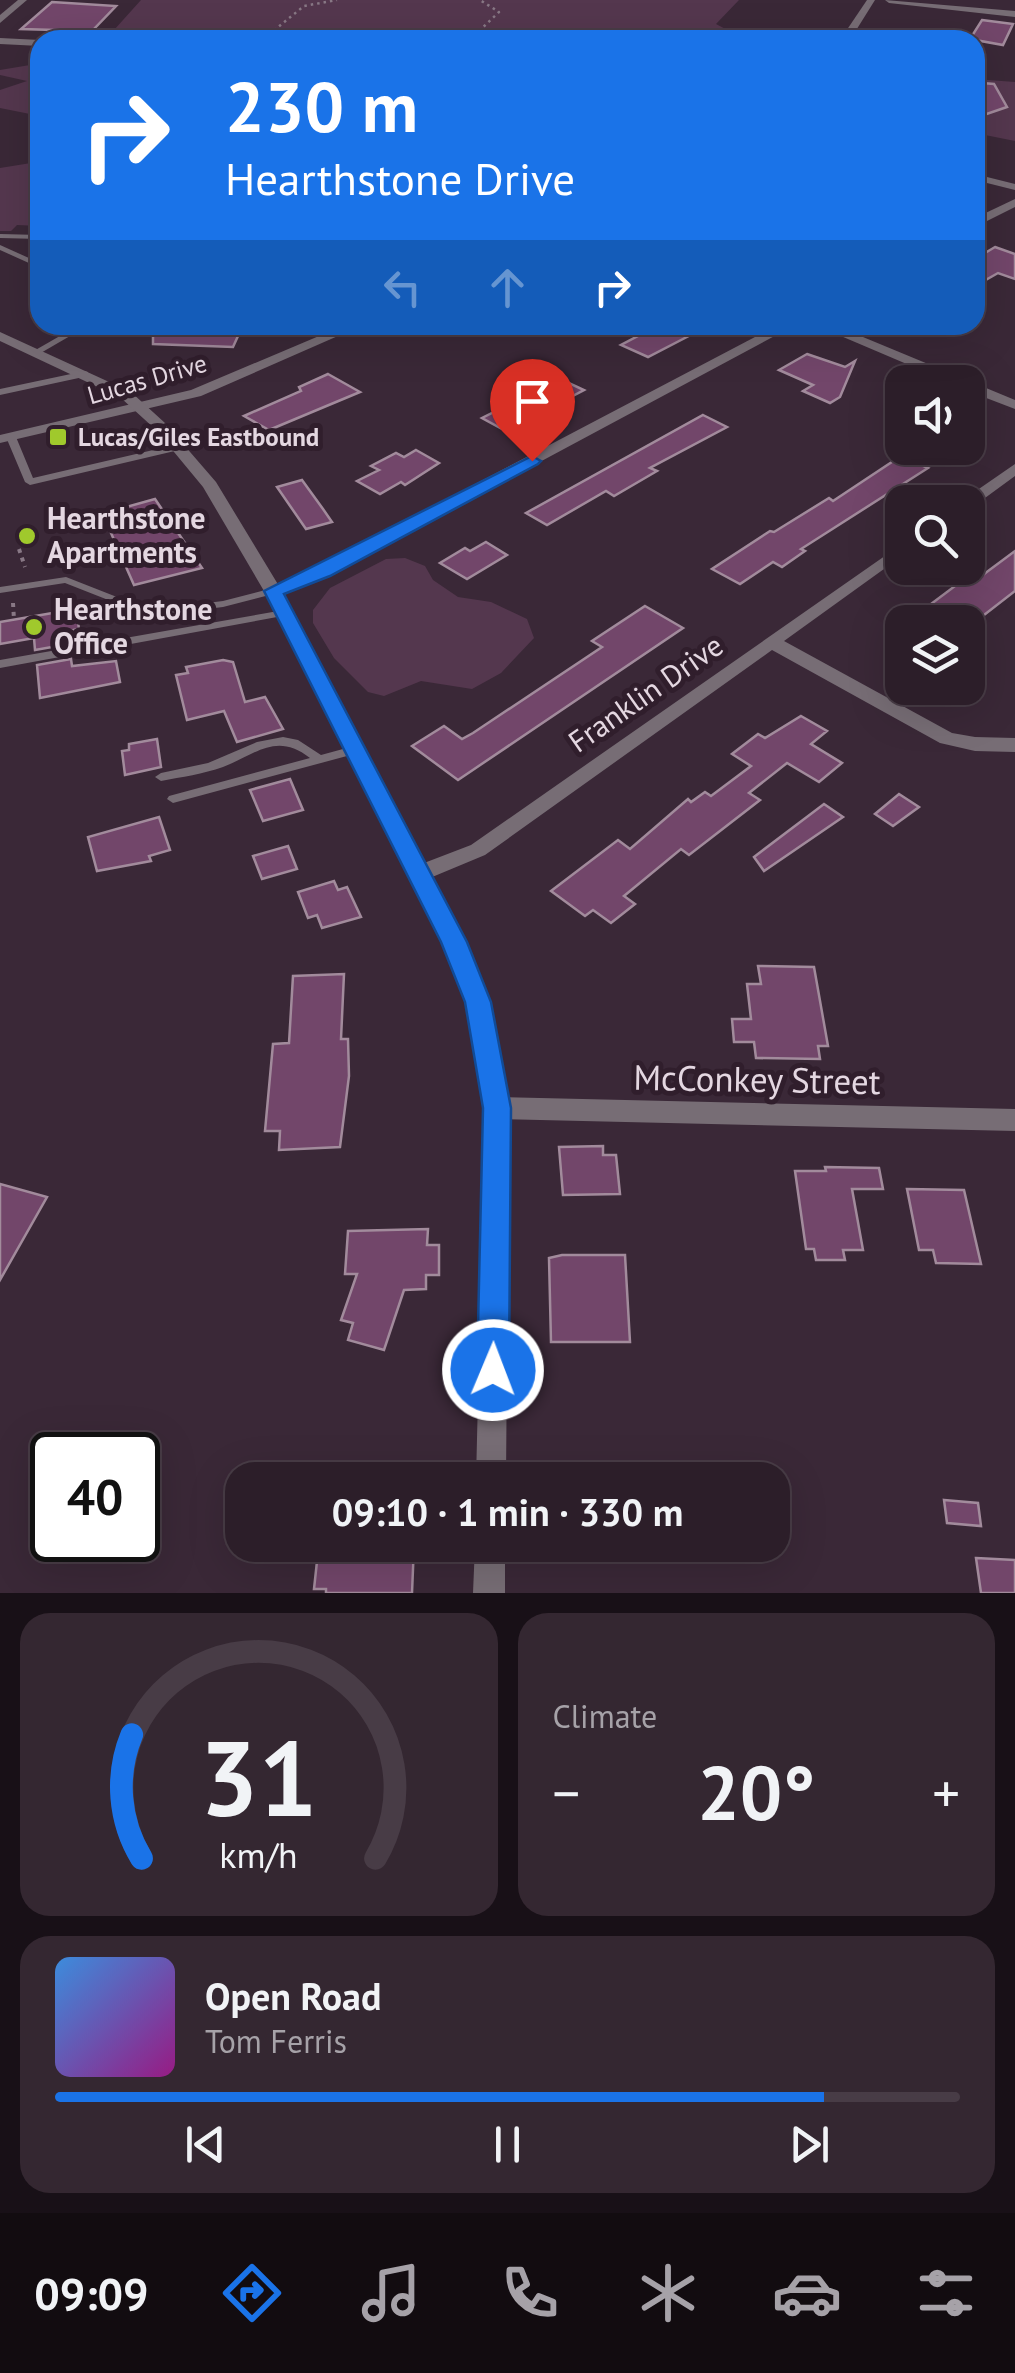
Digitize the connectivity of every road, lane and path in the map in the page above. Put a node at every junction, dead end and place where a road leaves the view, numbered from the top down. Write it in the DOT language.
graph roads {
  1 [pos="23,0"];
  2 [pos="336,0"];
  3 [pos="480,0"];
  4 [pos="871,0"];
  5 [pos="890,0"];
  6 [pos="1015,14"];
  7 [pos="0,20"];
  8 [pos="274,30"];
  9 [pos="480,30"];
  10 [pos="851,30"];
  11 [pos="0,41"];
  12 [pos="30,42"];
  13 [pos="985,180"];
  14 [pos="1015,187"];
  15 [pos="1015,202"];
  16 [pos="985,218"];
  17 [pos="0,236"];
  18 [pos="30,237"];
  19 [pos="0,247"];
  20 [pos="30,261"];
  21 [pos="67,335"];
  22 [pos="332,335"];
  23 [pos="769,335"];
  24 [pos="846,335"];
  25 [pos="0,336"];
  26 [pos="36,352"];
  27 [pos="919,365"];
  28 [pos="85,374"];
  29 [pos="0,392"];
  30 [pos="985,393"];
  31 [pos="1015,405"];
  32 [pos="141,407"];
  33 [pos="5,438"];
  34 [pos="178,446"];
  35 [pos="1015,469"];
  36 [pos="985,490"];
  37 [pos="19,548"];
  38 [pos="885,561"];
  39 [pos="25,566"];
  40 [pos="0,590"];
  41 [pos="273,591"];
  42 [pos="284,613"];
  43 [pos="93,616"];
  44 [pos="86,628"];
  45 [pos="771,642"];
  46 [pos="0,664"];
  47 [pos="1015,745"];
  48 [pos="354,750"];
  49 [pos="319,759"];
  50 [pos="225,762"];
  51 [pos="161,777"];
  52 [pos="248,778"];
  53 [pos="172,799"];
  54 [pos="418,874"];
  55 [pos="497,1108"];
  56 [pos="1015,1120"];
  57 [pos="491,1462"];
  58 [pos="490,1562"];
  59 [pos="490,1593"];
  1 -- 7 [label="street"];
  2 -- 8 [label="path"];
  3 -- 9 [label="path"];
  4 -- 10 [label="street"];
  5 -- 6 [label="street"];
  11 -- 12 [label="street"];
  13 -- 14 [label="street"];
  15 -- 16 [label="street"];
  17 -- 18 [label="lane"];
  19 -- 20 [label="lane"];
  21 -- 26 [label="lane"];
  22 -- 32 [label="street, Lucas Drive"];
  23 -- 41 [label="street"];
  24 -- 27 [label="street"];
  25 -- 26 [label="street"];
  26 -- 28 [label="street"];
  28 -- 29 [label="lane"];
  28 -- 32 [label="street"];
  30 -- 31 [label="street"];
  32 -- 33 [label="street, Lucas Drive"];
  32 -- 34 [label="street"];
  33 -- 34 [label="lane"];
  34 -- 41 [label="street"];
  35 -- 36 [label="street"];
  37 -- 39 [label="path"];
  38 -- 45 [label="street, Franklin Drive"];
  40 -- 41 [label="lane"];
  41 -- 42 [label="street"];
  42 -- 46 [label="lane"];
  42 -- 48 [label="street"];
  43 -- 44 [label="path"];
  45 -- 47 [label="street"];
  45 -- 54 [label="street, Franklin Drive"];
  48 -- 49 [label="lane"];
  48 -- 54 [label="street"];
  49 -- 50 [label="lane"];
  49 -- 52 [label="lane"];
  50 -- 51 [label="lane"];
  50 -- 52 [label="lane"];
  52 -- 53 [label="lane"];
  54 -- 55 [label="street"];
  55 -- 56 [label="street, McConkey Street"];
  55 -- 57 [label="street"];
  58 -- 59 [label="street"];
}
